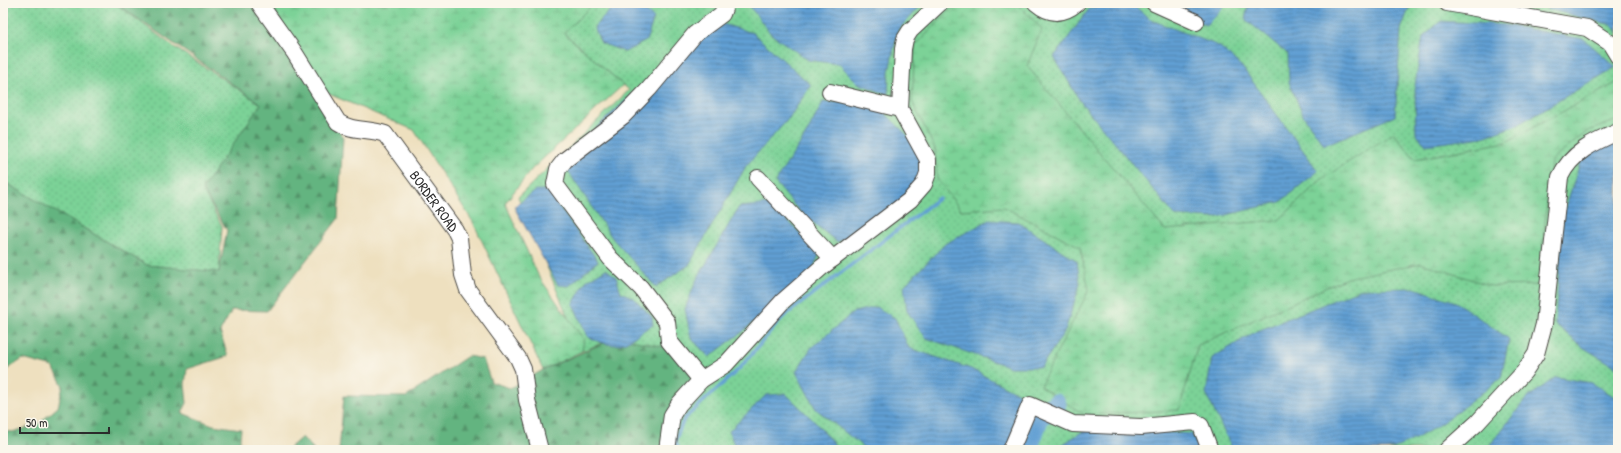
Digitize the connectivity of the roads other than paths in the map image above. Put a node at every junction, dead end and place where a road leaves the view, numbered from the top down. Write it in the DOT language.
graph roads {
  1 [pos="259,3"];
  2 [pos="726,3"];
  3 [pos="940,3"];
  4 [pos="1036,3"];
  5 [pos="1077,3"];
  6 [pos="1154,3"];
  7 [pos="1448,3"];
  8 [pos="1196,22"];
  9 [pos="1618,56"];
  10 [pos="830,92"];
  11 [pos="900,109"];
  12 [pos="1618,132"];
  13 [pos="758,178"];
  14 [pos="833,259"];
  15 [pos="701,380"];
  16 [pos="540,450"];
  17 [pos="667,450"];
  18 [pos="1011,450"];
  19 [pos="1210,450"];
  20 [pos="1447,450"];
  1 -- 16 [label="street, BORDER ROAD"];
  2 -- 15 [label="street"];
  3 -- 11 [label="street"];
  4 -- 5 [label="street"];
  6 -- 8 [label="street"];
  7 -- 9 [label="street"];
  10 -- 11 [label="street"];
  11 -- 14 [label="street"];
  12 -- 20 [label="street"];
  13 -- 14 [label="street"];
  14 -- 15 [label="street"];
  15 -- 17 [label="street"];
  18 -- 19 [label="street"];
}
